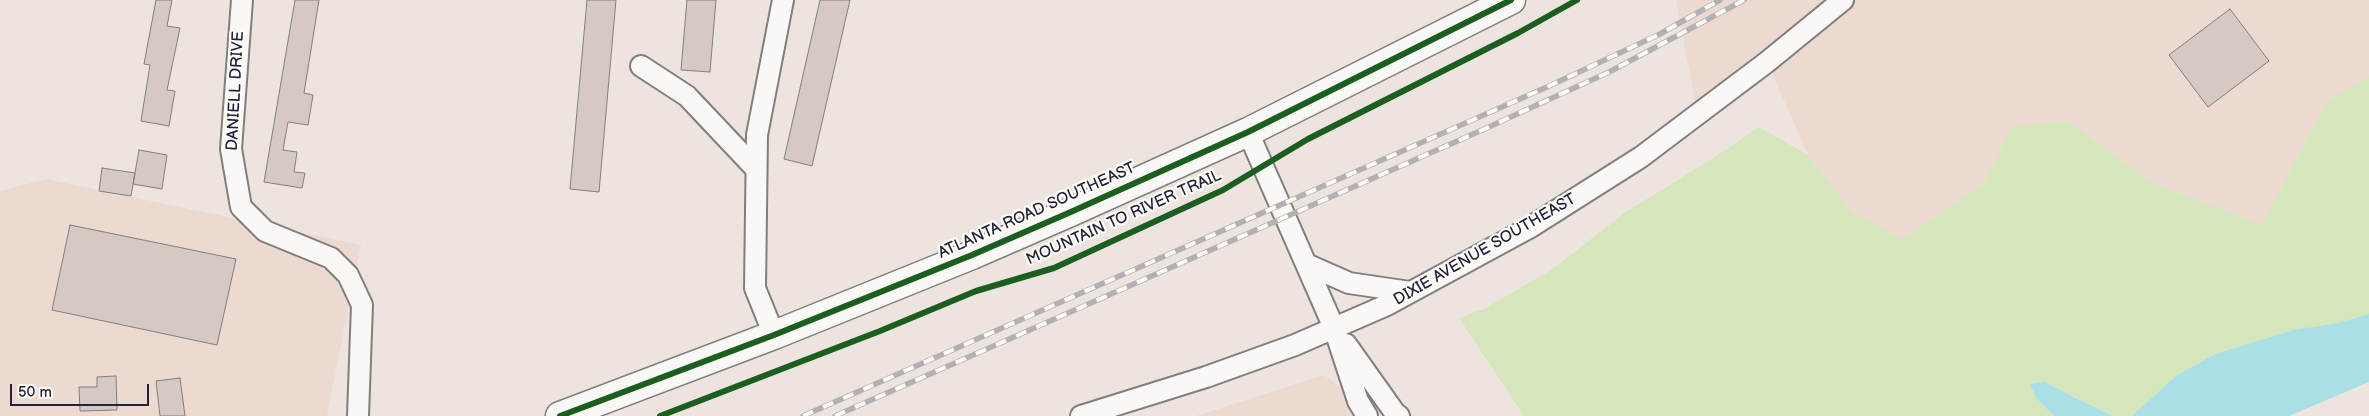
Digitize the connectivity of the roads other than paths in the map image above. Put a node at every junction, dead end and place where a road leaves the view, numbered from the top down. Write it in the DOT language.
graph roads {
  1 [pos="242,0"];
  2 [pos="782,0"];
  3 [pos="1511,0"];
  4 [pos="1843,0"];
  5 [pos="641,66"];
  6 [pos="1248,132"];
  7 [pos="756,169"];
  8 [pos="1306,264"];
  9 [pos="1410,292"];
  10 [pos="1334,328"];
  11 [pos="774,335"];
  12 [pos="1361,411"];
  13 [pos="358,416"];
  14 [pos="560,416"];
  15 [pos="1081,416"];
  16 [pos="1399,416"];
  1 -- 13 [label="street, DANIELL DRIVE"];
  2 -- 7 [label="street"];
  3 -- 6 [label="main road, ATLANTA ROAD SOUTHEAST"];
  4 -- 9 [label="street, DIXIE AVENUE SOUTHEAST"];
  5 -- 7 [label="street"];
  6 -- 8 [label="street"];
  6 -- 11 [label="main road, ATLANTA ROAD SOUTHEAST"];
  7 -- 11 [label="street"];
  8 -- 9 [label="street"];
  8 -- 10 [label="street"];
  9 -- 10 [label="street, DIXIE AVENUE SOUTHEAST"];
  10 -- 12 [label="street"];
  10 -- 15 [label="street, DIXIE AVENUE SOUTHEAST"];
  10 -- 16 [label="street"];
  11 -- 14 [label="main road, ATLANTA ROAD SOUTHEAST"];
}
